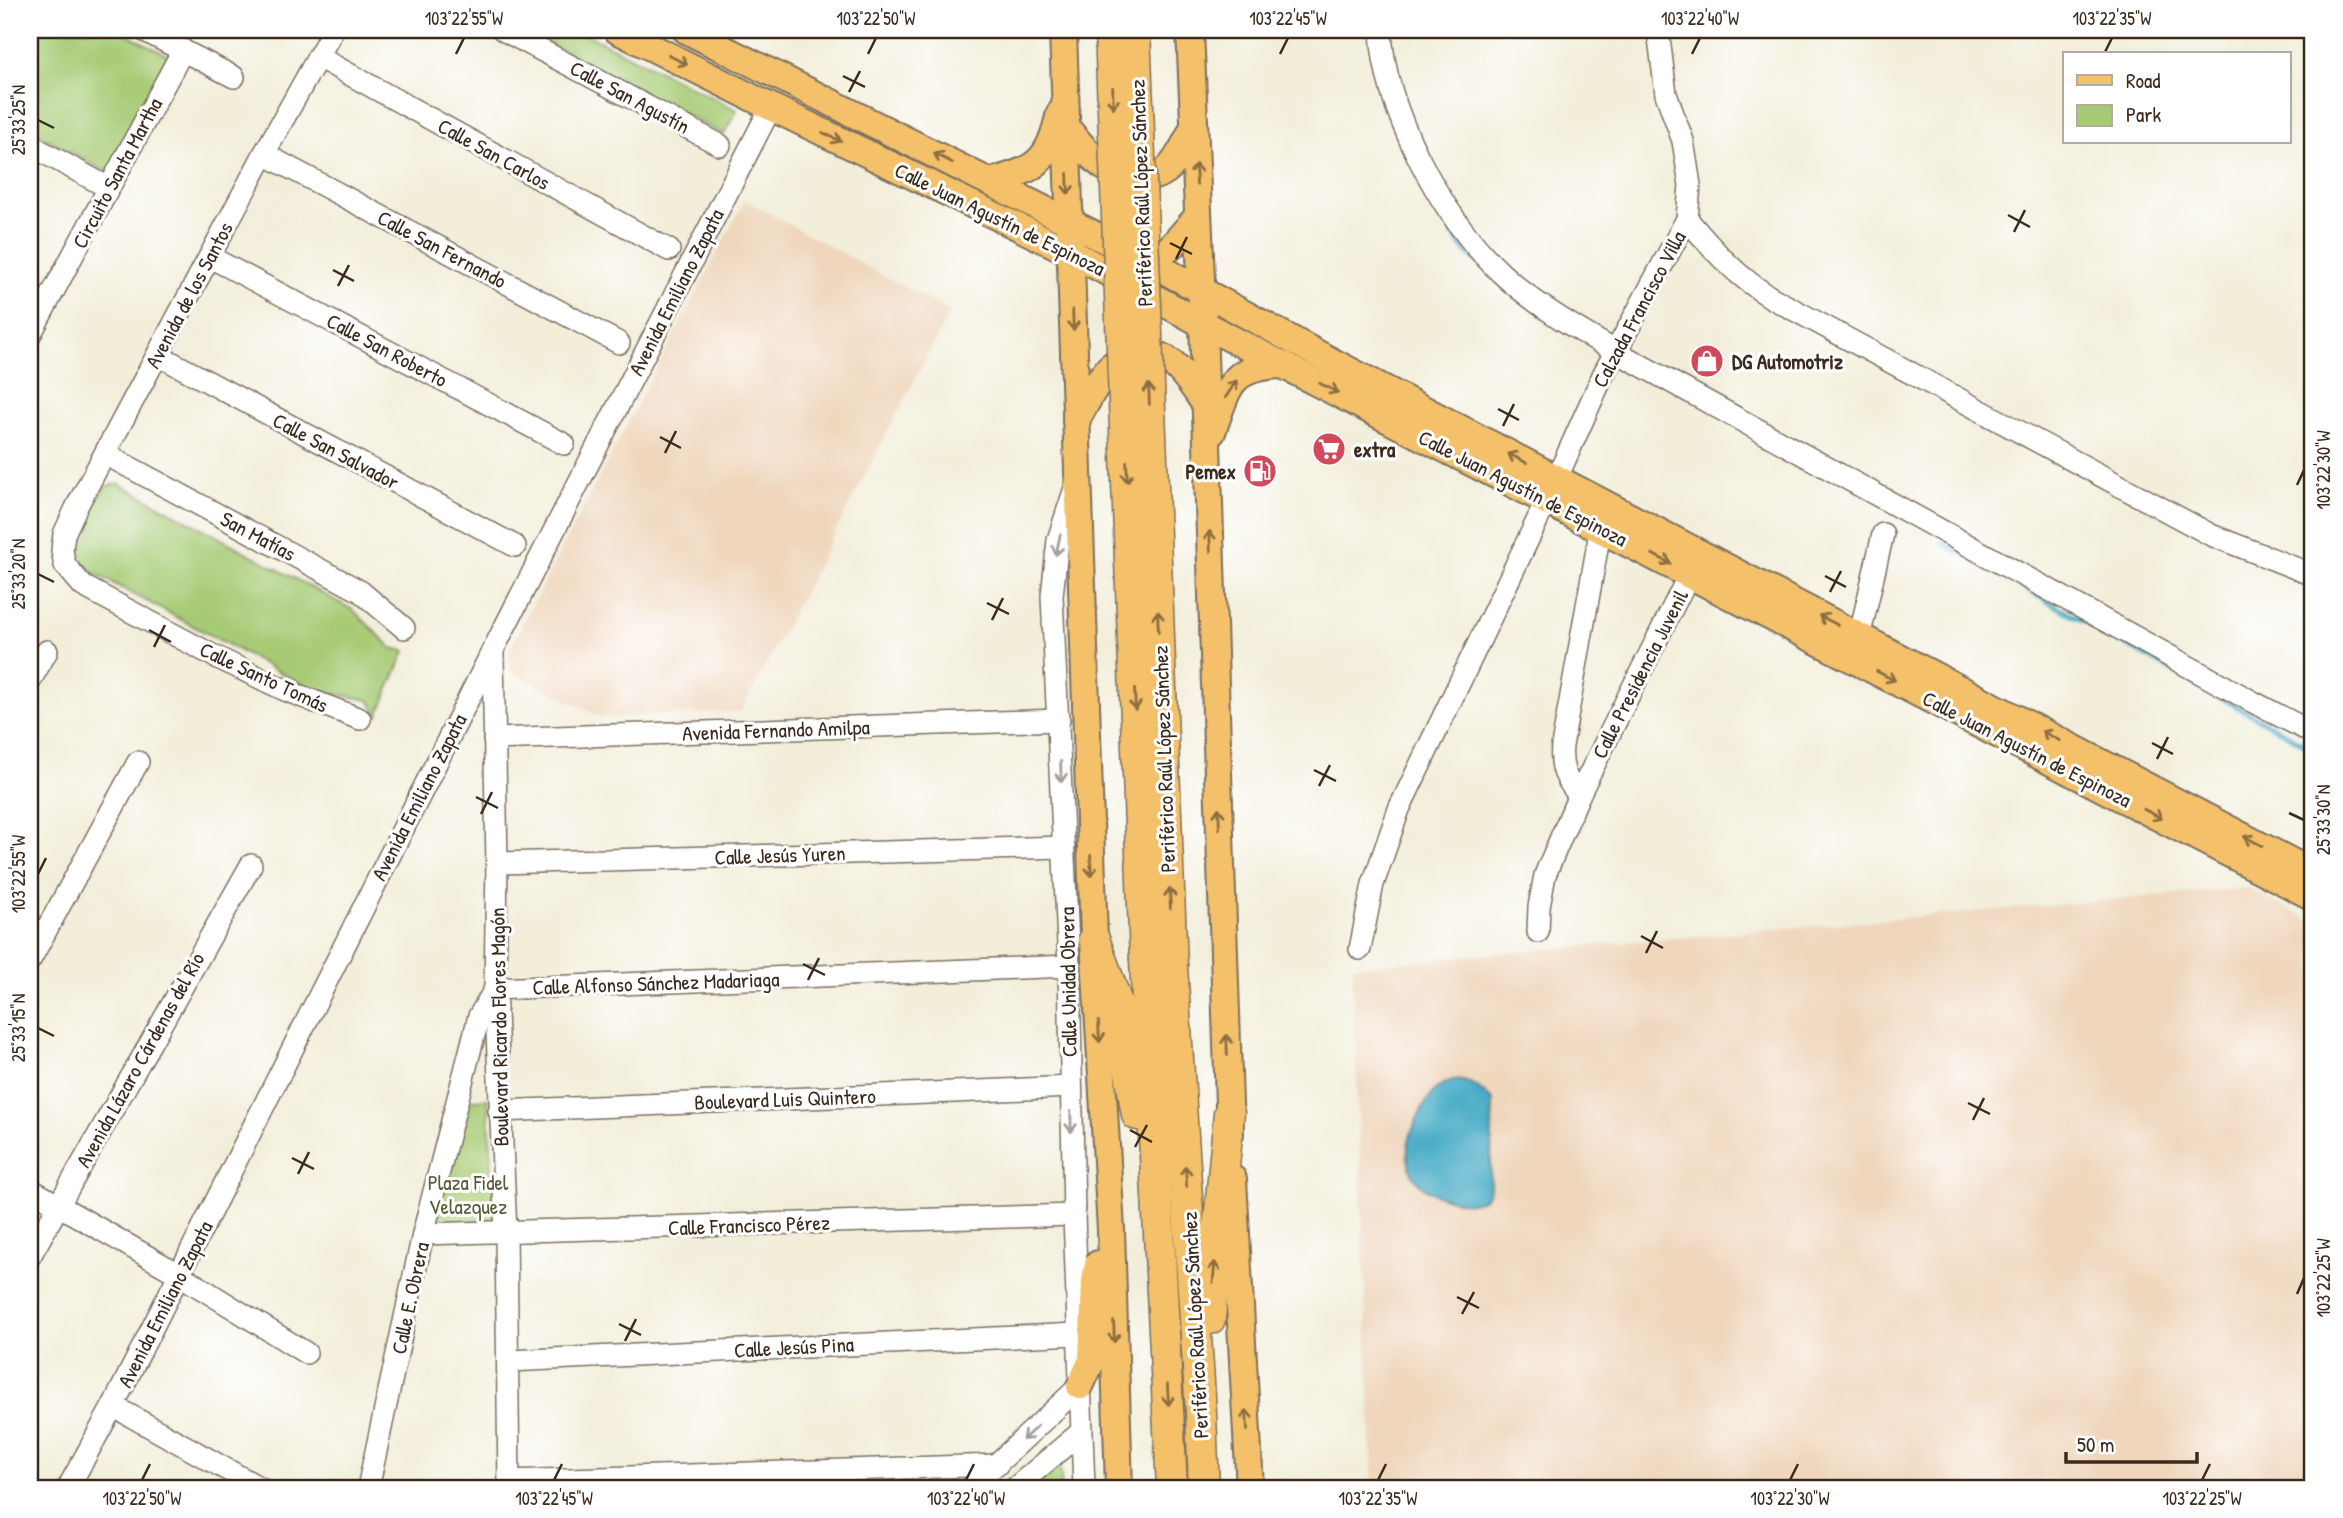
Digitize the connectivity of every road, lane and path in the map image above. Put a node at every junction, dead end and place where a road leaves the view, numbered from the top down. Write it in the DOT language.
graph roads {
  1 [pos="143,30"];
  2 [pos="333,30"];
  3 [pos="503,30"];
  4 [pos="617,30"];
  5 [pos="686,30"];
  6 [pos="1063,30"];
  7 [pos="1110,30"];
  8 [pos="1135,30"];
  9 [pos="1190,30"];
  10 [pos="1381,30"];
  11 [pos="1657,30"];
  12 [pos="183,50"];
  13 [pos="318,57"];
  14 [pos="742,58"];
  15 [pos="234,77"];
  16 [pos="1065,91"];
  17 [pos="821,97"];
  18 [pos="771,107"];
  19 [pos="1194,126"];
  20 [pos="1066,127"];
  21 [pos="30,145"];
  22 [pos="720,145"];
  23 [pos="264,154"];
  24 [pos="990,182"];
  25 [pos="109,188"];
  26 [pos="1198,216"];
  27 [pos="1687,219"];
  28 [pos="1070,222"];
  29 [pos="669,250"];
  30 [pos="1070,252"];
  31 [pos="210,257"];
  32 [pos="1149,262"];
  33 [pos="1202,291"];
  34 [pos="1203,324"];
  35 [pos="30,335"];
  36 [pos="619,343"];
  37 [pos="1614,353"];
  38 [pos="158,355"];
  39 [pos="1284,365"];
  40 [pos="1206,406"];
  41 [pos="1076,421"];
  42 [pos="564,444"];
  43 [pos="1207,447"];
  44 [pos="106,454"];
  45 [pos="1078,480"];
  46 [pos="1552,489"];
  47 [pos="1603,516"];
  48 [pos="1883,534"];
  49 [pos="515,546"];
  50 [pos="1695,564"];
  51 [pos="65,565"];
  52 [pos="2313,575"];
  53 [pos="404,628"];
  54 [pos="1857,648"];
  55 [pos="493,650"];
  56 [pos="47,651"];
  57 [pos="30,681"];
  58 [pos="360,719"];
  59 [pos="1059,720"];
  60 [pos="2313,733"];
  61 [pos="494,739"];
  62 [pos="138,762"];
  63 [pos="1579,795"];
  64 [pos="1064,847"];
  65 [pos="497,863"];
  66 [pos="251,865"];
  67 [pos="2313,873"];
  68 [pos="2313,897"];
  69 [pos="1538,932"];
  70 [pos="1094,939"];
  71 [pos="1360,949"];
  72 [pos="30,960"];
  73 [pos="1159,963"];
  74 [pos="1069,966"];
  75 [pos="495,989"];
  76 [pos="1071,1087"];
  77 [pos="499,1111"];
  78 [pos="1229,1113"];
  79 [pos="30,1189"];
  80 [pos="58,1205"];
  81 [pos="1074,1215"];
  82 [pos="1111,1230"];
  83 [pos="506,1232"];
  84 [pos="424,1234"];
  85 [pos="30,1256"];
  86 [pos="1162,1270"];
  87 [pos="180,1275"];
  88 [pos="1078,1334"];
  89 [pos="306,1353"];
  90 [pos="509,1361"];
  91 [pos="1080,1386"];
  92 [pos="113,1406"];
  93 [pos="1201,1413"];
  94 [pos="1081,1432"];
  95 [pos="997,1465"];
  96 [pos="509,1485"];
  97 [pos="68,1488"];
  98 [pos="260,1488"];
  99 [pos="368,1488"];
  100 [pos="971,1488"];
  101 [pos="1015,1488"];
  102 [pos="1084,1488"];
  103 [pos="1119,1488"];
  104 [pos="1172,1488"];
  105 [pos="1204,1488"];
  106 [pos="1251,1488"];
  1 -- 12 [label="street"];
  2 -- 13 [label="street, Avenida de los Santos"];
  3 -- 22 [label="street, Calle San Agustín"];
  4 -- 18 [label="main road, Calle Juan Agustín de Espinoza, one-way"];
  5 -- 14 [label="main road, Calle Juan Agustín de Espinoza"];
  6 -- 16 [label="main road"];
  7 -- 73 [label="highway, Periférico Raúl López Sánchez, one-way, bridge"];
  73 -- 8 [label="highway, Periférico Raúl López Sánchez, one-way, bridge"];
  9 -- 19 [label="main road"];
  10 -- 37 [label="street"];
  11 -- 27 [label="street, Calzada Francisco Villa"];
  12 -- 15 [label="street"];
  12 -- 25 [label="street, Circuito Santa Martha"];
  13 -- 23 [label="street, Avenida de los Santos"];
  13 -- 29 [label="street, Calle San Carlos"];
  14 -- 17 [label="main road, Calle Juan Agustín de Espinoza"];
  14 -- 18 [label="main road"];
  16 -- 20 [label="main road"];
  16 -- 24 [label="main road"];
  17 -- 18 [label="main road"];
  24 -- 17 [label="main road, Calle Juan Agustín de Espinoza, one-way"];
  18 -- 30 [label="main road, Calle Juan Agustín de Espinoza, one-way"];
  18 -- 55 [label="street, Avenida Emiliano Zapata"];
  19 -- 20 [label="main road"];
  26 -- 19 [label="main road, one-way"];
  20 -- 28 [label="main road, one-way"];
  21 -- 25 [label="street"];
  23 -- 31 [label="street, Avenida de los Santos"];
  23 -- 36 [label="street, Calle San Fernando"];
  24 -- 28 [label="main road, Calle Juan Agustín de Espinoza"];
  25 -- 35 [label="street, Circuito Santa Martha"];
  26 -- 32 [label="main road"];
  26 -- 33 [label="main road"];
  27 -- 37 [label="street, Calzada Francisco Villa"];
  27 -- 52 [label="street"];
  28 -- 30 [label="main road"];
  28 -- 32 [label="main road, Calle Juan Agustín de Espinoza"];
  30 -- 34 [label="main road, Calle Juan Agustín de Espinoza"];
  30 -- 41 [label="main road, one-way"];
  31 -- 38 [label="street, Avenida de los Santos"];
  31 -- 42 [label="street, Calle San Roberto"];
  32 -- 33 [label="main road, Calle Juan Agustín de Espinoza"];
  33 -- 34 [label="main road"];
  46 -- 33 [label="main road, Calle Juan Agustín de Espinoza, one-way"];
  34 -- 39 [label="main road, Calle Juan Agustín de Espinoza"];
  34 -- 40 [label="main road"];
  37 -- 46 [label="street, Calzada Francisco Villa"];
  37 -- 60 [label="street"];
  38 -- 44 [label="street, Avenida de los Santos"];
  38 -- 49 [label="street, Calle San Salvador"];
  43 -- 39 [label="main road, one-way"];
  39 -- 46 [label="main road, Calle Juan Agustín de Espinoza, one-way"];
  40 -- 41 [label="main road"];
  40 -- 43 [label="main road"];
  41 -- 45 [label="main road"];
  78 -- 43 [label="main road, one-way"];
  44 -- 51 [label="street, Avenida de los Santos"];
  44 -- 53 [label="street, San Matías"];
  45 -- 59 [label="street, Calle Unidad Obrera, one-way"];
  45 -- 70 [label="main road, one-way"];
  46 -- 47 [label="main road, Calle Juan Agustín de Espinoza"];
  46 -- 71 [label="street, Calzada Francisco Villa"];
  47 -- 50 [label="main road, Calle Juan Agustín de Espinoza"];
  47 -- 63 [label="street"];
  48 -- 54 [label="street"];
  50 -- 54 [label="main road, Calle Juan Agustín de Espinoza"];
  50 -- 63 [label="street, Calle Presidencia Juvenil"];
  51 -- 58 [label="street, Calle Santo Tomás"];
  67 -- 54 [label="main road, Calle Juan Agustín de Espinoza, one-way"];
  54 -- 68 [label="main road, Calle Juan Agustín de Espinoza, one-way"];
  55 -- 61 [label="street, Boulevard Ricardo Flores Magón"];
  55 -- 87 [label="street, Avenida Emiliano Zapata"];
  56 -- 57 [label="street"];
  59 -- 61 [label="street, Avenida Fernando Amilpa"];
  59 -- 64 [label="street, Calle Unidad Obrera, one-way"];
  61 -- 65 [label="street, Boulevard Ricardo Flores Magón"];
  62 -- 72 [label="street"];
  63 -- 69 [label="street, Calle Presidencia Juvenil"];
  64 -- 65 [label="street, Calle Jesús Yuren"];
  64 -- 74 [label="street, Calle Unidad Obrera"];
  65 -- 75 [label="street, Boulevard Ricardo Flores Magón"];
  66 -- 80 [label="street, Avenida Lázaro Cárdenas del Río"];
  70 -- 82 [label="main road, one-way"];
  70 -- 86 [label="highway"];
  73 -- 86 [label="highway, Periférico Raúl López Sánchez"];
  93 -- 73 [label="highway, Periférico Raúl López Sánchez, one-way"];
  74 -- 75 [label="street, Calle Alfonso Sánchez Madariaga"];
  74 -- 76 [label="street, Calle Unidad Obrera"];
  75 -- 77 [label="street, Boulevard Ricardo Flores Magón"];
  75 -- 84 [label="street, Calle E. Obrera"];
  76 -- 77 [label="street, Boulevard Luis Quintero"];
  76 -- 81 [label="street, Calle Unidad Obrera, one-way"];
  77 -- 83 [label="street, Boulevard Ricardo Flores Magón"];
  93 -- 78 [label="highway, one-way"];
  106 -- 78 [label="main road, one-way"];
  79 -- 80 [label="street"];
  80 -- 85 [label="street, Avenida Lázaro Cárdenas del Río"];
  80 -- 87 [label="street"];
  81 -- 83 [label="street, Calle Francisco Pérez"];
  81 -- 88 [label="street, Calle Unidad Obrera"];
  82 -- 91 [label="main road"];
  82 -- 103 [label="main road, one-way"];
  83 -- 84 [label="street, Calle Francisco Pérez"];
  83 -- 90 [label="street, Boulevard Ricardo Flores Magón"];
  84 -- 99 [label="street, Calle E. Obrera"];
  86 -- 104 [label="highway, Periférico Raúl López Sánchez, one-way"];
  87 -- 89 [label="street"];
  87 -- 92 [label="street, Avenida Emiliano Zapata"];
  88 -- 90 [label="street, Calle Jesús Pina"];
  88 -- 91 [label="street, Calle Unidad Obrera"];
  90 -- 96 [label="street, Boulevard Ricardo Flores Magón"];
  91 -- 94 [label="street, Calle Unidad Obrera"];
  91 -- 95 [label="street, one-way"];
  92 -- 97 [label="street, Avenida Emiliano Zapata"];
  92 -- 98 [label="street"];
  93 -- 105 [label="highway, Periférico Raúl López Sánchez"];
  94 -- 101 [label="street"];
  94 -- 102 [label="street, Calle Unidad Obrera"];
  95 -- 96 [label="street"];
  95 -- 100 [label="street"];
}
